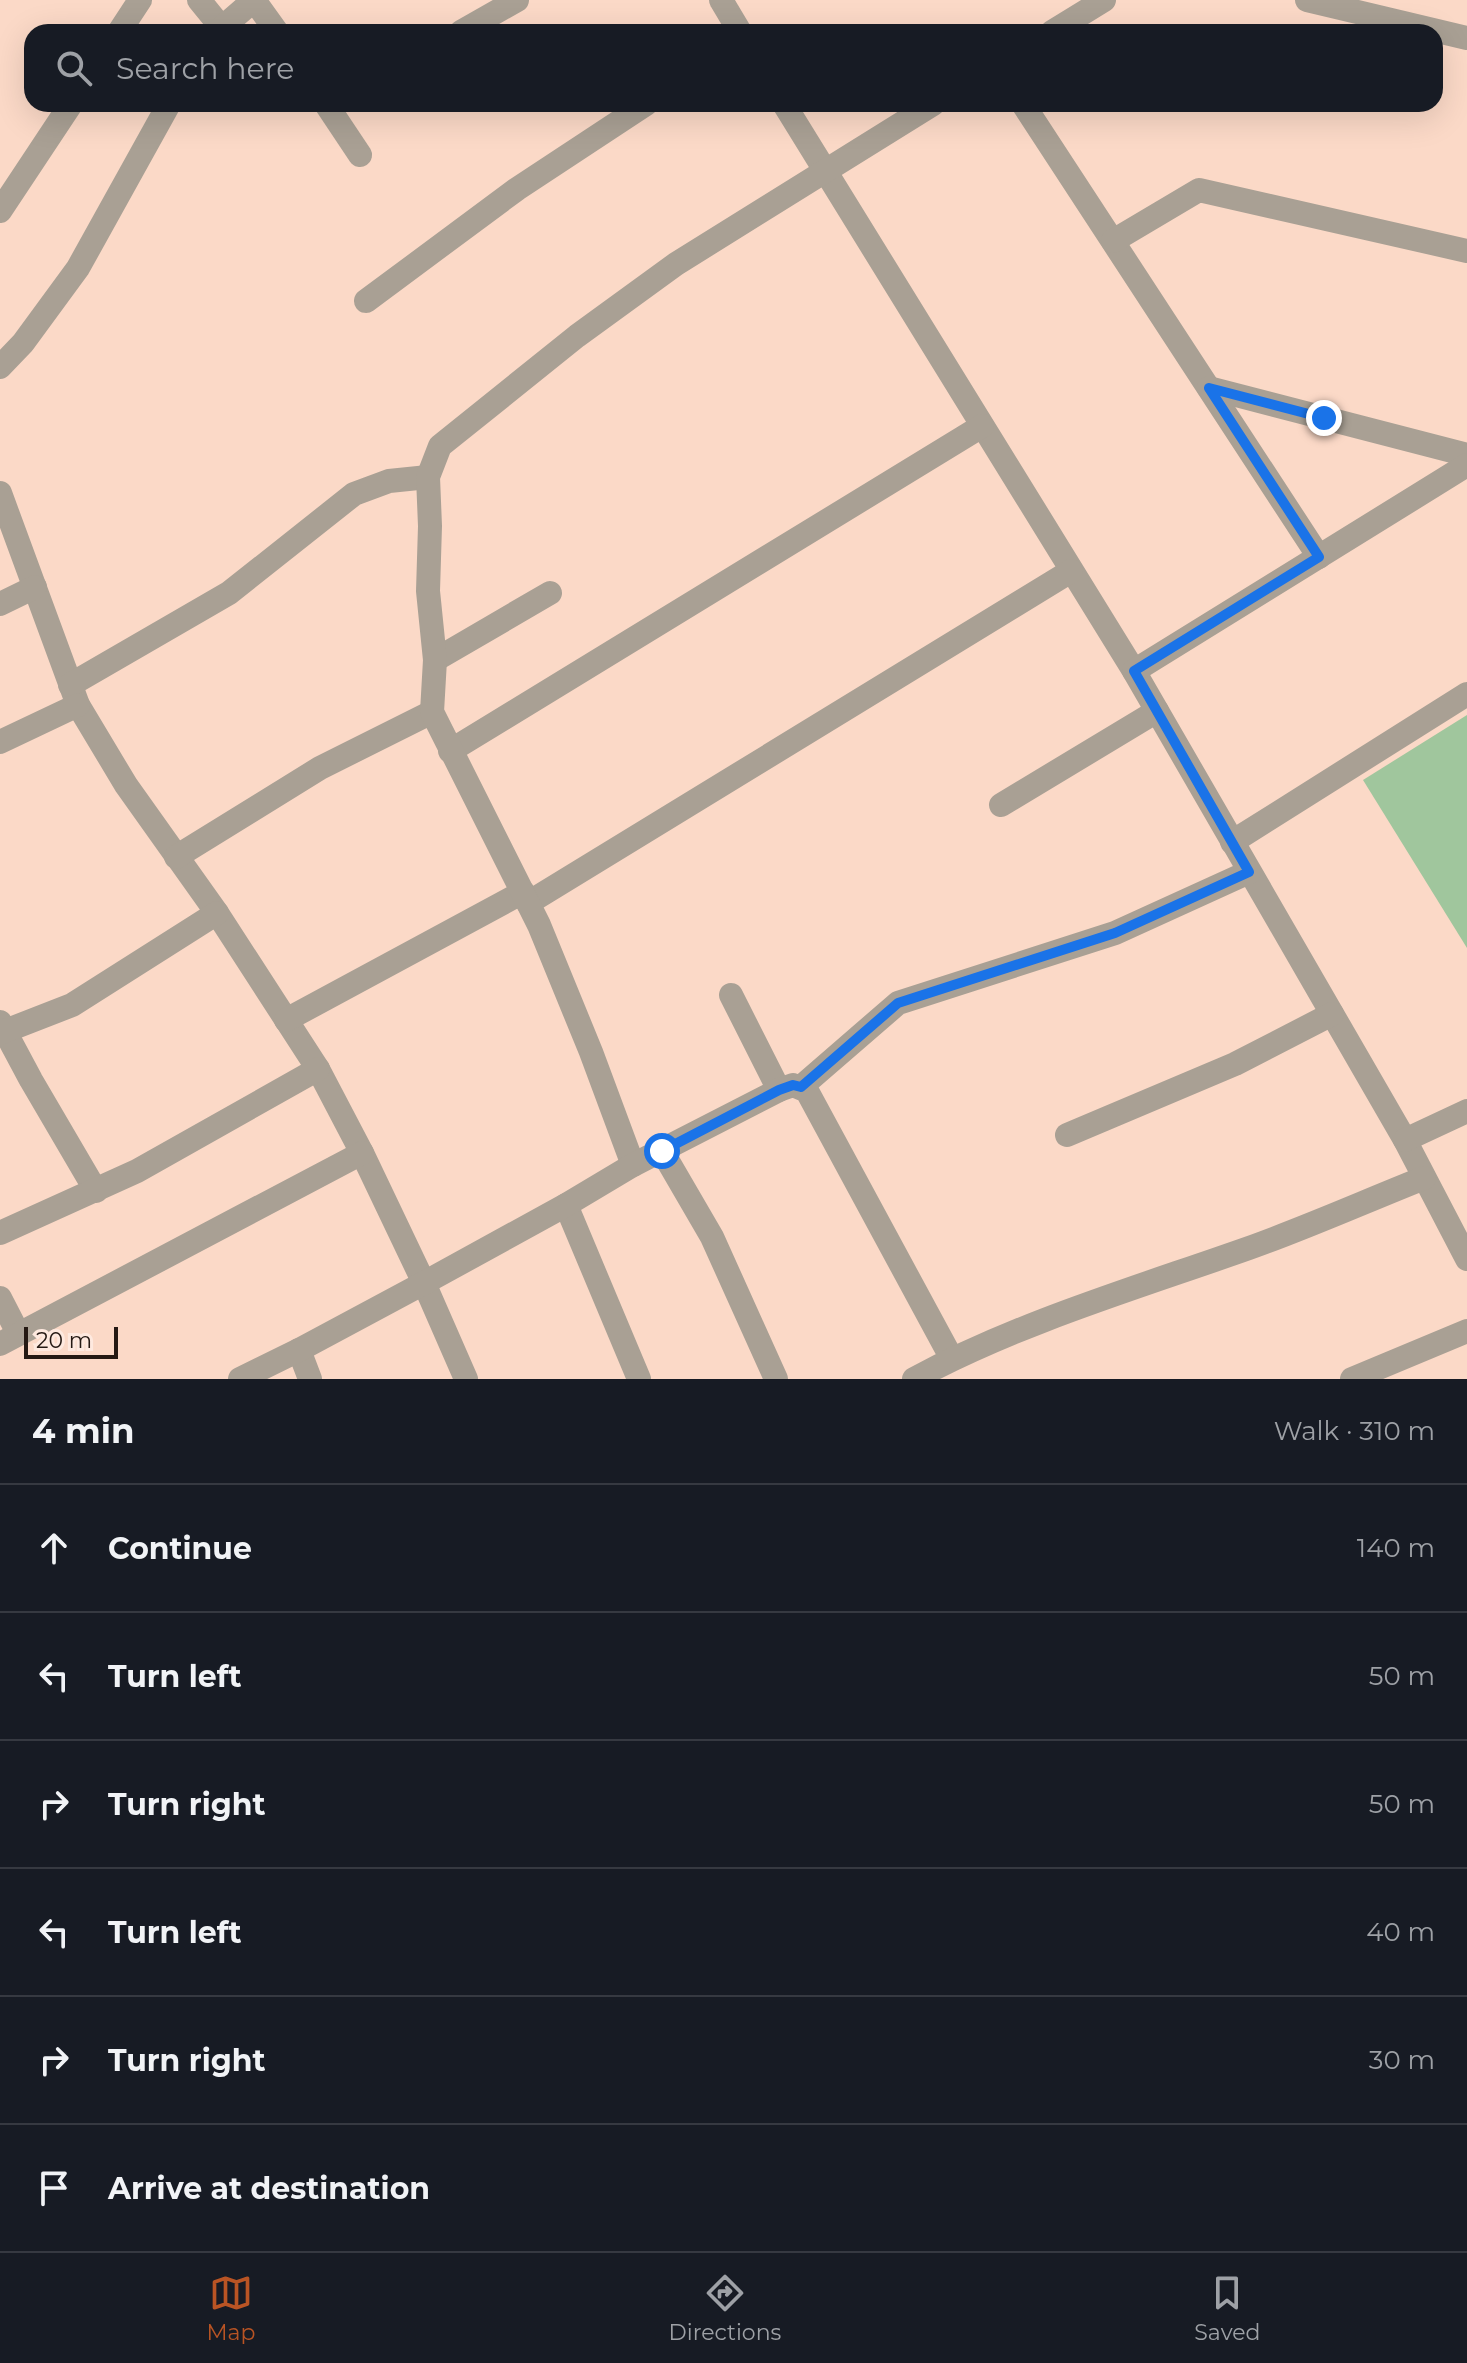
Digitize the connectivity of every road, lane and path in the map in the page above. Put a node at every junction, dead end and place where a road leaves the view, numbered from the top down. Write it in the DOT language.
graph roads {
  1 [pos="140,0"];
  2 [pos="199,0"];
  3 [pos="517,0"];
  4 [pos="1104,0"];
  5 [pos="1307,0"];
  6 [pos="728,3"];
  7 [pos="124,24"];
  8 [pos="215,24"];
  9 [pos="226,24"];
  10 [pos="271,24"];
  11 [pos="475,24"];
  12 [pos="737,24"];
  13 [pos="1065,24"];
  14 [pos="1408,24"];
  15 [pos="1443,32"];
  16 [pos="1467,38"];
  17 [pos="66,112"];
  18 [pos="165,112"];
  19 [pos="331,112"];
  20 [pos="634,112"];
  21 [pos="789,112"];
  22 [pos="920,112"];
  23 [pos="1028,112"];
  24 [pos="360,155"];
  25 [pos="825,170"];
  26 [pos="0,211"];
  27 [pos="1113,241"];
  28 [pos="1467,251"];
  29 [pos="366,301"];
  30 [pos="0,367"];
  31 [pos="1209,388"];
  32 [pos="982,426"];
  33 [pos="1467,455"];
  34 [pos="1467,465"];
  35 [pos="428,477"];
  36 [pos="0,493"];
  37 [pos="1319,557"];
  38 [pos="1071,571"];
  39 [pos="35,587"];
  40 [pos="550,593"];
  41 [pos="0,604"];
  42 [pos="435,660"];
  43 [pos="1134,671"];
  44 [pos="1467,694"];
  45 [pos="74,695"];
  46 [pos="1157,711"];
  47 [pos="432,712"];
  48 [pos="0,742"];
  49 [pos="450,751"];
  50 [pos="1001,805"];
  51 [pos="1232,842"];
  52 [pos="176,857"];
  53 [pos="1249,872"];
  54 [pos="526,898"];
  55 [pos="217,913"];
  56 [pos="731,995"];
  57 [pos="1332,1014"];
  58 [pos="286,1020"];
  59 [pos="2,1029"];
  60 [pos="318,1069"];
  61 [pos="790,1088"];
  62 [pos="1467,1111"];
  63 [pos="1067,1135"];
  64 [pos="1405,1140"];
  65 [pos="662,1151"];
  66 [pos="362,1153"];
  67 [pos="633,1165"];
  68 [pos="1424,1178"];
  69 [pos="96,1191"];
  70 [pos="566,1205"];
  71 [pos="0,1233"];
  72 [pos="1467,1259"];
  73 [pos="424,1283"];
  74 [pos="0,1298"];
  75 [pos="1467,1331"];
  76 [pos="9,1338"];
  77 [pos="299,1350"];
  78 [pos="952,1359"];
  79 [pos="240,1379"];
  80 [pos="310,1379"];
  81 [pos="466,1379"];
  82 [pos="639,1379"];
  83 [pos="776,1379"];
  84 [pos="914,1379"];
  85 [pos="1352,1379"];
  1 -- 7 [label="street"];
  2 -- 8 [label="street"];
  3 -- 11 [label="street"];
  4 -- 13 [label="street"];
  5 -- 14 [label="street"];
  6 -- 12 [label="street"];
  9 -- 10 [label="street"];
  15 -- 16 [label="street"];
  17 -- 26 [label="street"];
  18 -- 30 [label="street"];
  19 -- 24 [label="street"];
  20 -- 29 [label="street"];
  21 -- 25 [label="street"];
  22 -- 25 [label="street"];
  23 -- 27 [label="street"];
  25 -- 32 [label="street"];
  25 -- 35 [label="street"];
  27 -- 28 [label="street"];
  27 -- 31 [label="street"];
  31 -- 33 [label="street"];
  31 -- 37 [label="street"];
  32 -- 38 [label="street"];
  32 -- 49 [label="street"];
  34 -- 37 [label="street"];
  35 -- 42 [label="street"];
  35 -- 45 [label="street"];
  36 -- 39 [label="street"];
  37 -- 43 [label="street"];
  38 -- 43 [label="street"];
  38 -- 54 [label="street"];
  39 -- 41 [label="street"];
  39 -- 45 [label="street"];
  40 -- 42 [label="street"];
  42 -- 47 [label="street"];
  43 -- 46 [label="street"];
  44 -- 51 [label="street"];
  45 -- 48 [label="street"];
  45 -- 52 [label="street"];
  46 -- 50 [label="street"];
  46 -- 51 [label="street"];
  47 -- 49 [label="street"];
  47 -- 52 [label="street"];
  49 -- 54 [label="street"];
  51 -- 53 [label="street"];
  52 -- 55 [label="street"];
  53 -- 57 [label="street"];
  53 -- 61 [label="street"];
  54 -- 58 [label="street"];
  54 -- 67 [label="street"];
  55 -- 58 [label="street"];
  55 -- 59 [label="street"];
  56 -- 61 [label="street"];
  57 -- 63 [label="street"];
  57 -- 64 [label="street"];
  58 -- 60 [label="street"];
  59 -- 69 [label="street"];
  60 -- 66 [label="street"];
  60 -- 69 [label="street"];
  61 -- 65 [label="street"];
  61 -- 78 [label="street"];
  62 -- 64 [label="street"];
  64 -- 68 [label="street"];
  65 -- 67 [label="street"];
  65 -- 83 [label="street"];
  66 -- 73 [label="street"];
  66 -- 76 [label="street"];
  67 -- 70 [label="street"];
  68 -- 72 [label="street"];
  68 -- 78 [label="street"];
  69 -- 71 [label="street"];
  70 -- 73 [label="street"];
  70 -- 82 [label="street"];
  73 -- 77 [label="street"];
  73 -- 81 [label="street"];
  74 -- 76 [label="street"];
  75 -- 85 [label="street"];
  77 -- 79 [label="street"];
  77 -- 80 [label="street"];
  78 -- 84 [label="street"];
}
